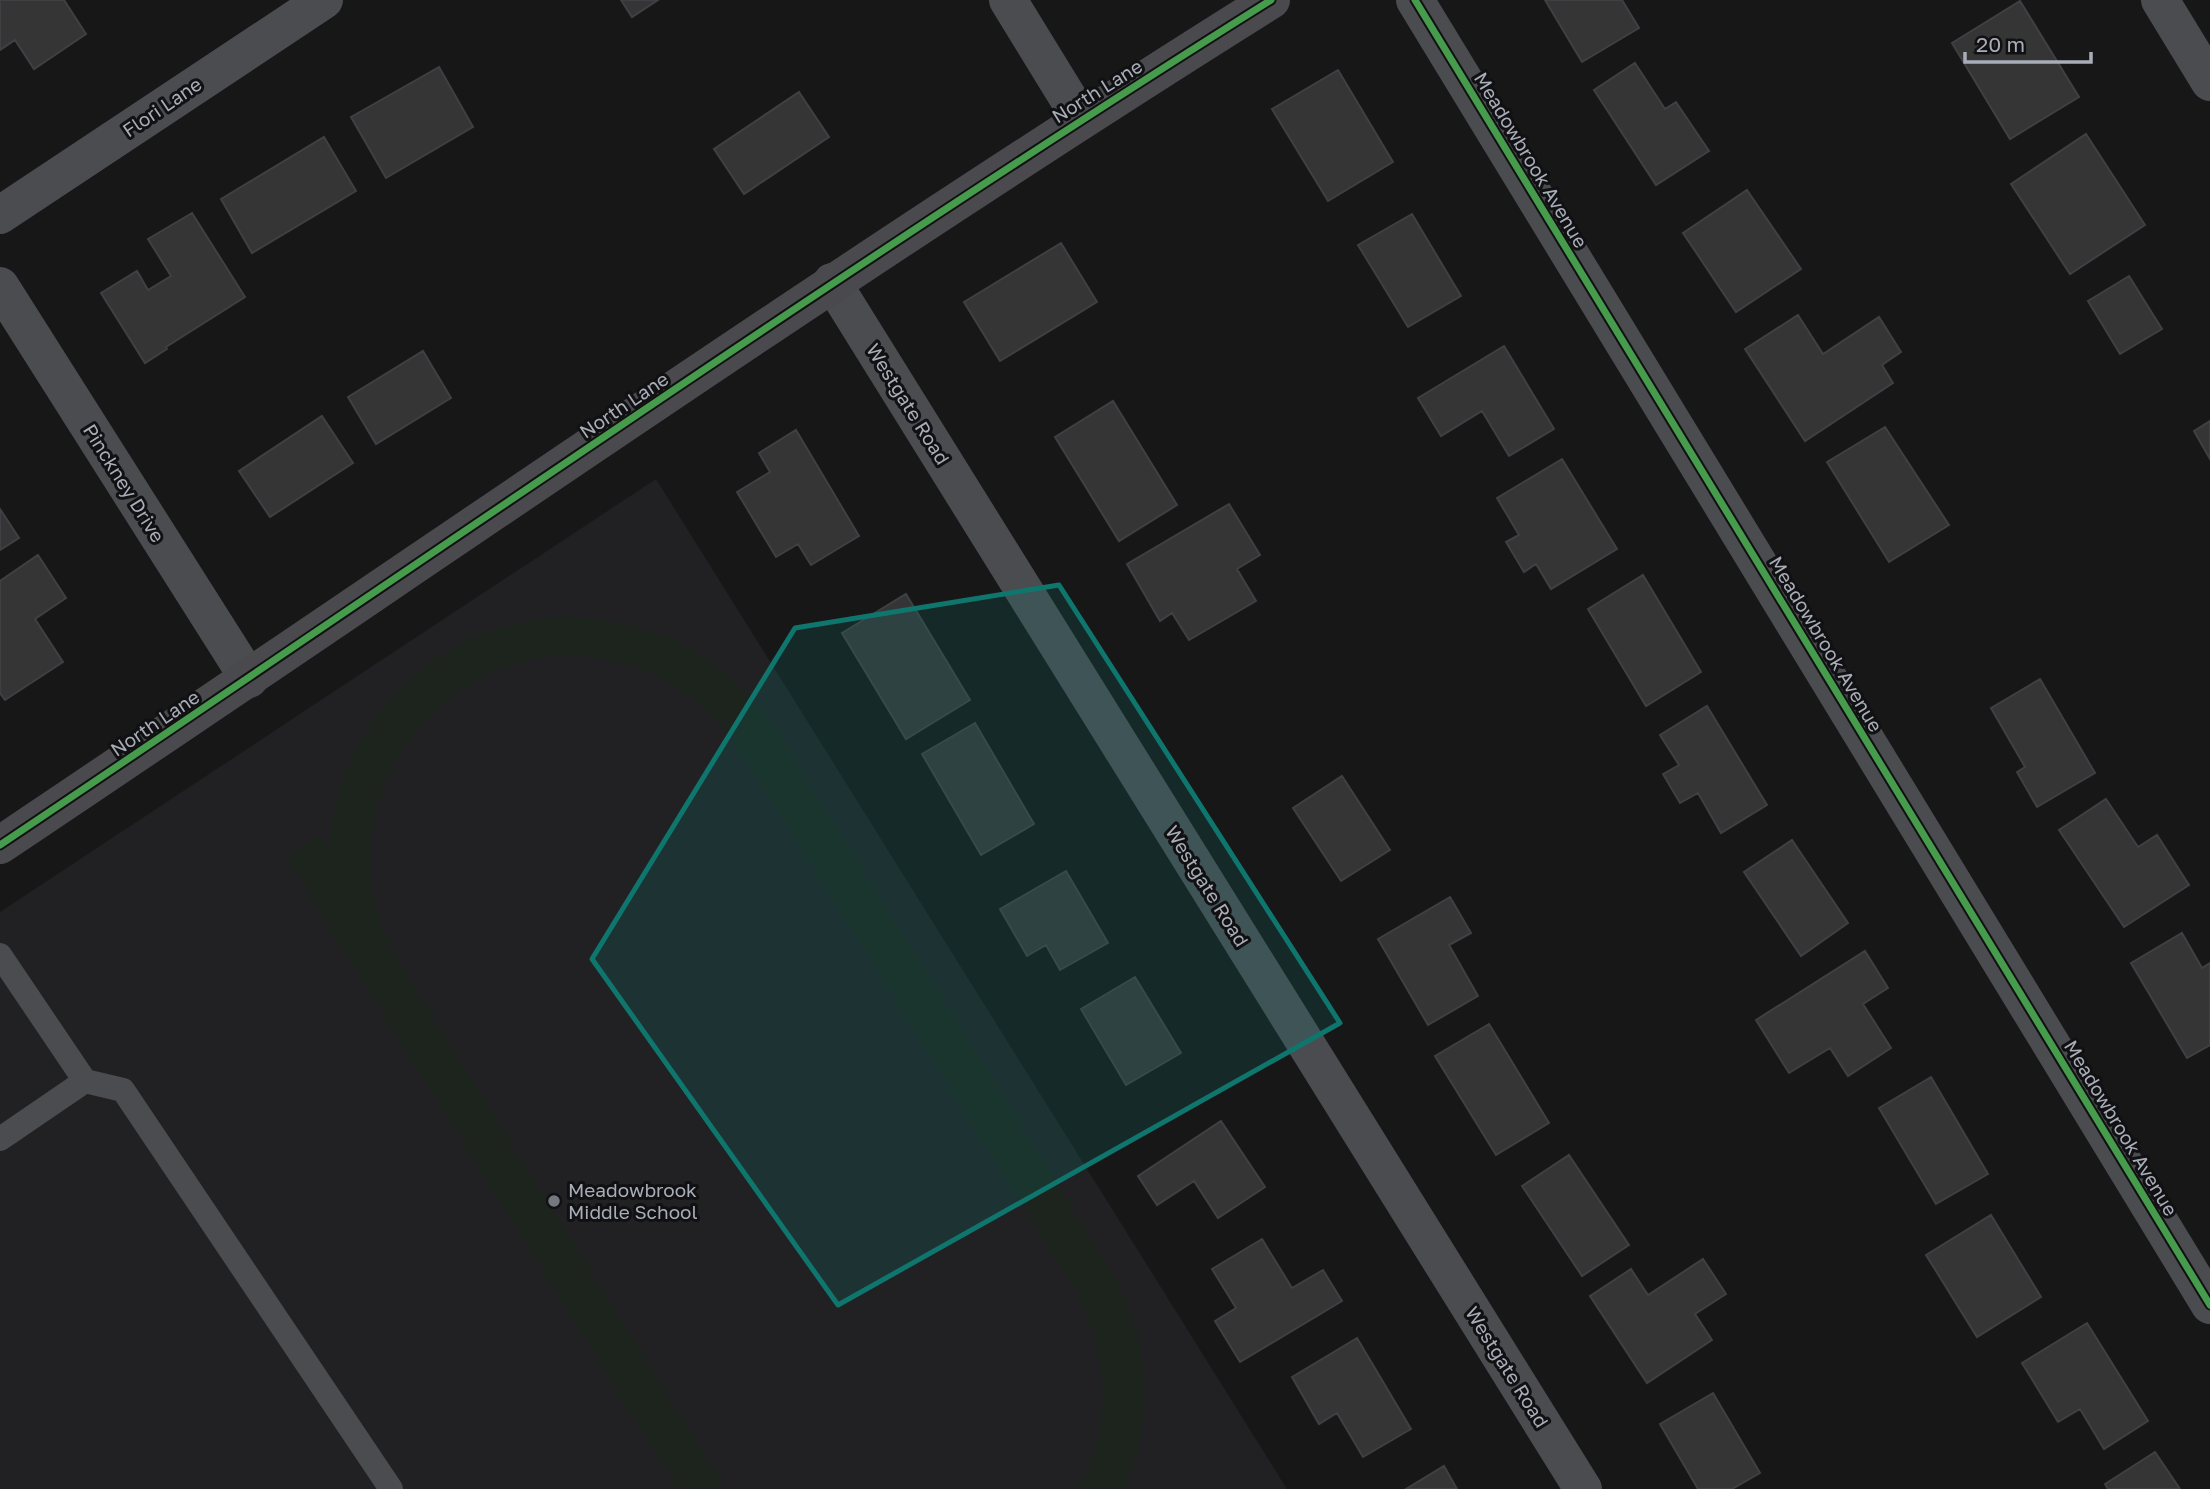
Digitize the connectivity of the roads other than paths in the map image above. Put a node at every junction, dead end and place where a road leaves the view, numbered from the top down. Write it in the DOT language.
graph roads {
  1 [pos="324,0"];
  2 [pos="1008,0"];
  3 [pos="1272,0"];
  4 [pos="1415,0"];
  5 [pos="2160,0"];
  6 [pos="2210,82"];
  7 [pos="1081,119"];
  8 [pos="0,215"];
  9 [pos="832,282"];
  10 [pos="0,286"];
  11 [pos="248,679"];
  12 [pos="0,845"];
  13 [pos="0,955"];
  14 [pos="85,1081"];
  15 [pos="0,1139"];
  16 [pos="2210,1305"];
  17 [pos="391,1489"];
  18 [pos="1583,1489"];
  1 -- 8 [label="street, Flori Lane"];
  2 -- 7 [label="street"];
  3 -- 7 [label="street, North Lane"];
  4 -- 16 [label="street, Meadowbrook Avenue"];
  5 -- 6 [label="street"];
  7 -- 9 [label="street, North Lane"];
  9 -- 11 [label="street, North Lane"];
  9 -- 18 [label="street, Westgate Road"];
  10 -- 11 [label="street, Pinckney Drive"];
  11 -- 12 [label="street, North Lane"];
  13 -- 14 [label="lane"];
  14 -- 15 [label="lane"];
  14 -- 17 [label="lane"];
}
